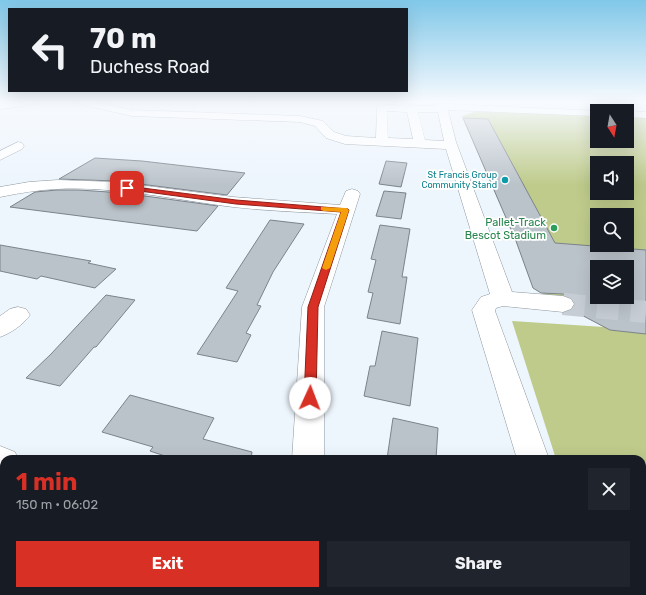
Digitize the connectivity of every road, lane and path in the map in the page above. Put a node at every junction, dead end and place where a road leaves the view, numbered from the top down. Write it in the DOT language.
graph roads {
  1 [pos="325,130"];
  2 [pos="382,130"];
  3 [pos="417,130"];
  4 [pos="448,130"];
  5 [pos="382,142"];
  6 [pos="420,144"];
  7 [pos="452,145"];
  8 [pos="18,146"];
  9 [pos="0,156"];
  10 [pos="0,192"];
  11 [pos="503,299"];
  12 [pos="563,304"];
  13 [pos="308,455"];
  14 [pos="532,455"];
  1 -- 5 [label="street"];
  2 -- 5 [label="street"];
  3 -- 6 [label="street"];
  4 -- 7 [label="street"];
  5 -- 6 [label="street"];
  6 -- 7 [label="street"];
  7 -- 11 [label="street"];
  8 -- 9 [label="street"];
  10 -- 13 [label="street"];
  11 -- 12 [label="street"];
  11 -- 14 [label="street"];
}
